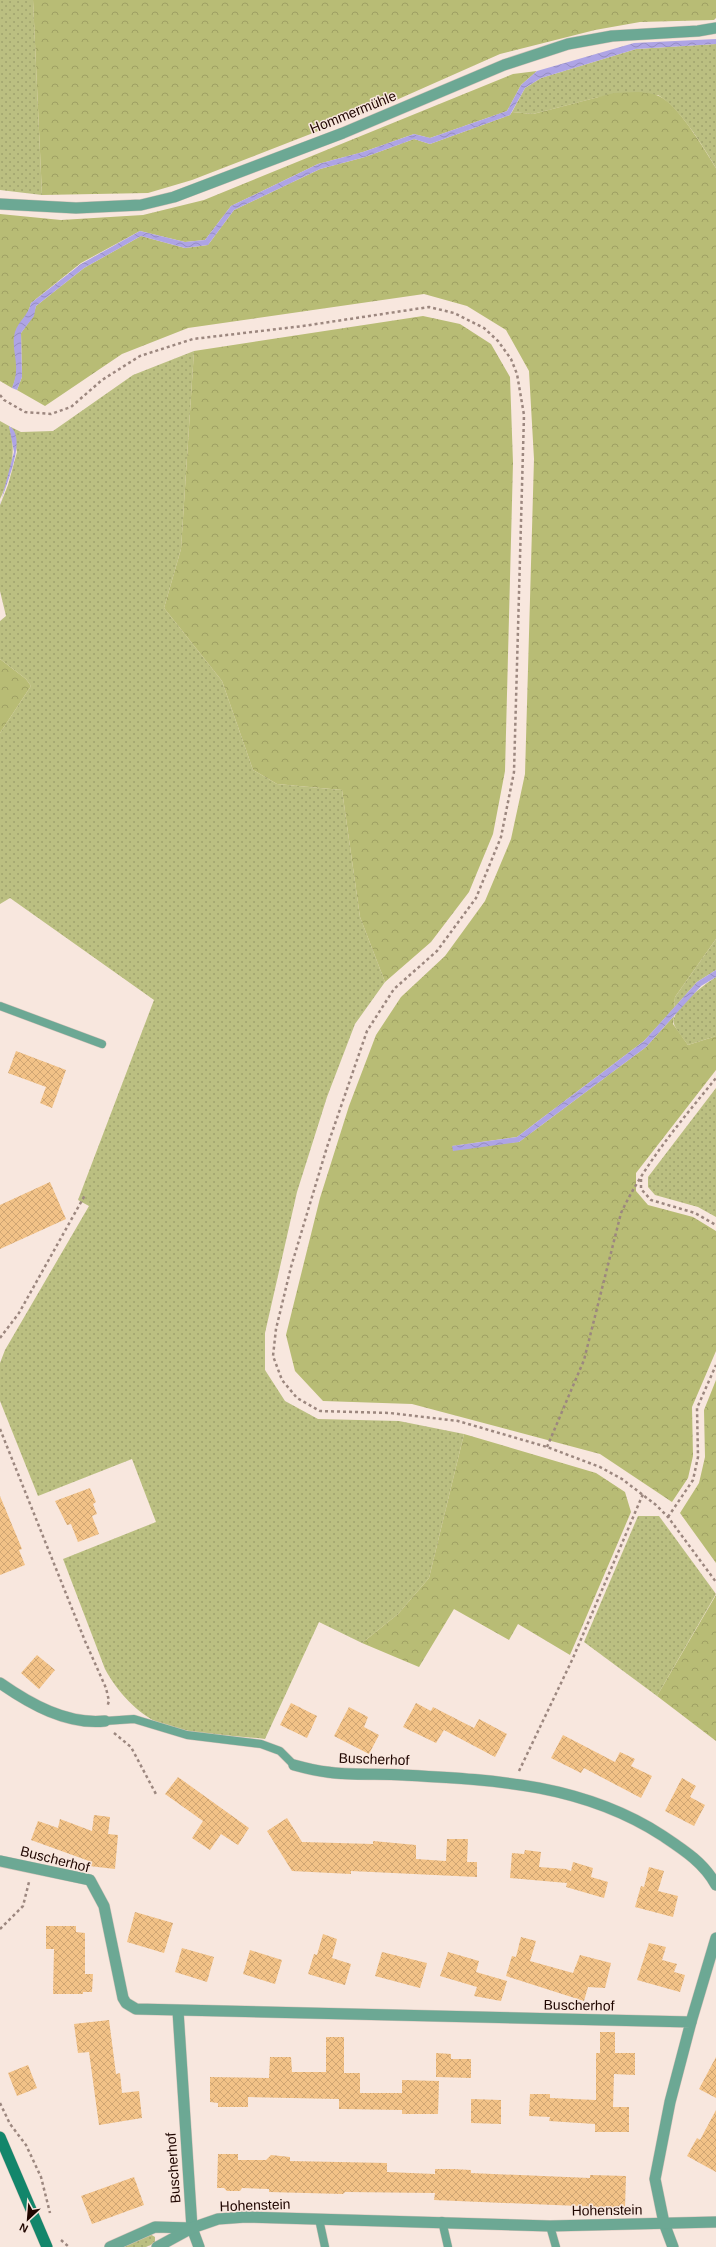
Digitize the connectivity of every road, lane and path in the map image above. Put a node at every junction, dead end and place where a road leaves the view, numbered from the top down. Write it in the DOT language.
graph roads {
  1 [pos="716,28"];
  2 [pos="0,204"];
  3 [pos="0,395"];
  4 [pos="0,1006"];
  5 [pos="102,1044"];
  6 [pos="716,1078"];
  7 [pos="641,1178"];
  8 [pos="85,1195"];
  9 [pos="716,1225"];
  10 [pos="0,1338"];
  11 [pos="716,1365"];
  12 [pos="0,1429"];
  13 [pos="547,1448"];
  14 [pos="643,1494"];
  15 [pos="668,1517"];
  16 [pos="716,1582"];
  17 [pos="0,1683"];
  18 [pos="105,1721"];
  19 [pos="294,1766"];
  20 [pos="513,1782"];
  21 [pos="156,1796"];
  22 [pos="0,1861"];
  23 [pos="32,1867"];
  24 [pos="716,1885"];
  25 [pos="0,1929"];
  26 [pos="716,1938"];
  27 [pos="178,2011"];
  28 [pos="691,2022"];
  29 [pos="0,2103"];
  30 [pos="0,2137"];
  31 [pos="51,2219"];
  32 [pos="319,2219"];
  33 [pos="442,2221"];
  34 [pos="716,2222"];
  35 [pos="664,2223"];
  36 [pos="550,2226"];
  37 [pos="192,2228"];
  38 [pos="59,2237"];
  39 [pos="47,2247"];
  40 [pos="69,2247"];
  41 [pos="110,2247"];
  42 [pos="157,2247"];
  43 [pos="199,2247"];
  44 [pos="326,2247"];
  45 [pos="448,2247"];
  46 [pos="556,2247"];
  47 [pos="673,2247"];
  1 -- 2 [label="street, Hommermühle"];
  3 -- 13 [label="path"];
  4 -- 5 [label="lane"];
  6 -- 7 [label="path"];
  7 -- 9 [label="path"];
  7 -- 13 [label="path"];
  8 -- 10 [label="path"];
  11 -- 15 [label="path"];
  12 -- 18 [label="path"];
  13 -- 14 [label="path"];
  14 -- 15 [label="path"];
  14 -- 20 [label="path"];
  15 -- 16 [label="path"];
  17 -- 18 [label="street"];
  18 -- 19 [label="lane, Buscherhof"];
  18 -- 21 [label="path"];
  19 -- 20 [label="street, Buscherhof"];
  20 -- 24 [label="street, Buscherhof"];
  22 -- 23 [label="street, Buscherhof"];
  23 -- 25 [label="path"];
  23 -- 27 [label="street, Buscherhof"];
  26 -- 28 [label="street"];
  27 -- 28 [label="street, Buscherhof"];
  27 -- 37 [label="street, Buscherhof"];
  28 -- 35 [label="street"];
  29 -- 31 [label="path"];
  30 -- 39 [label="main road"];
  32 -- 33 [label="street, Hohenstein"];
  32 -- 37 [label="street, Hohenstein"];
  32 -- 44 [label="lane"];
  33 -- 36 [label="street, Hohenstein"];
  33 -- 45 [label="lane"];
  34 -- 35 [label="street, Hohenstein"];
  35 -- 36 [label="street, Hohenstein"];
  35 -- 47 [label="street"];
  36 -- 46 [label="lane"];
  37 -- 41 [label="street, Hohenstein"];
  37 -- 42 [label="street, Hohenstein"];
  37 -- 43 [label="street"];
  38 -- 40 [label="path"];
}
